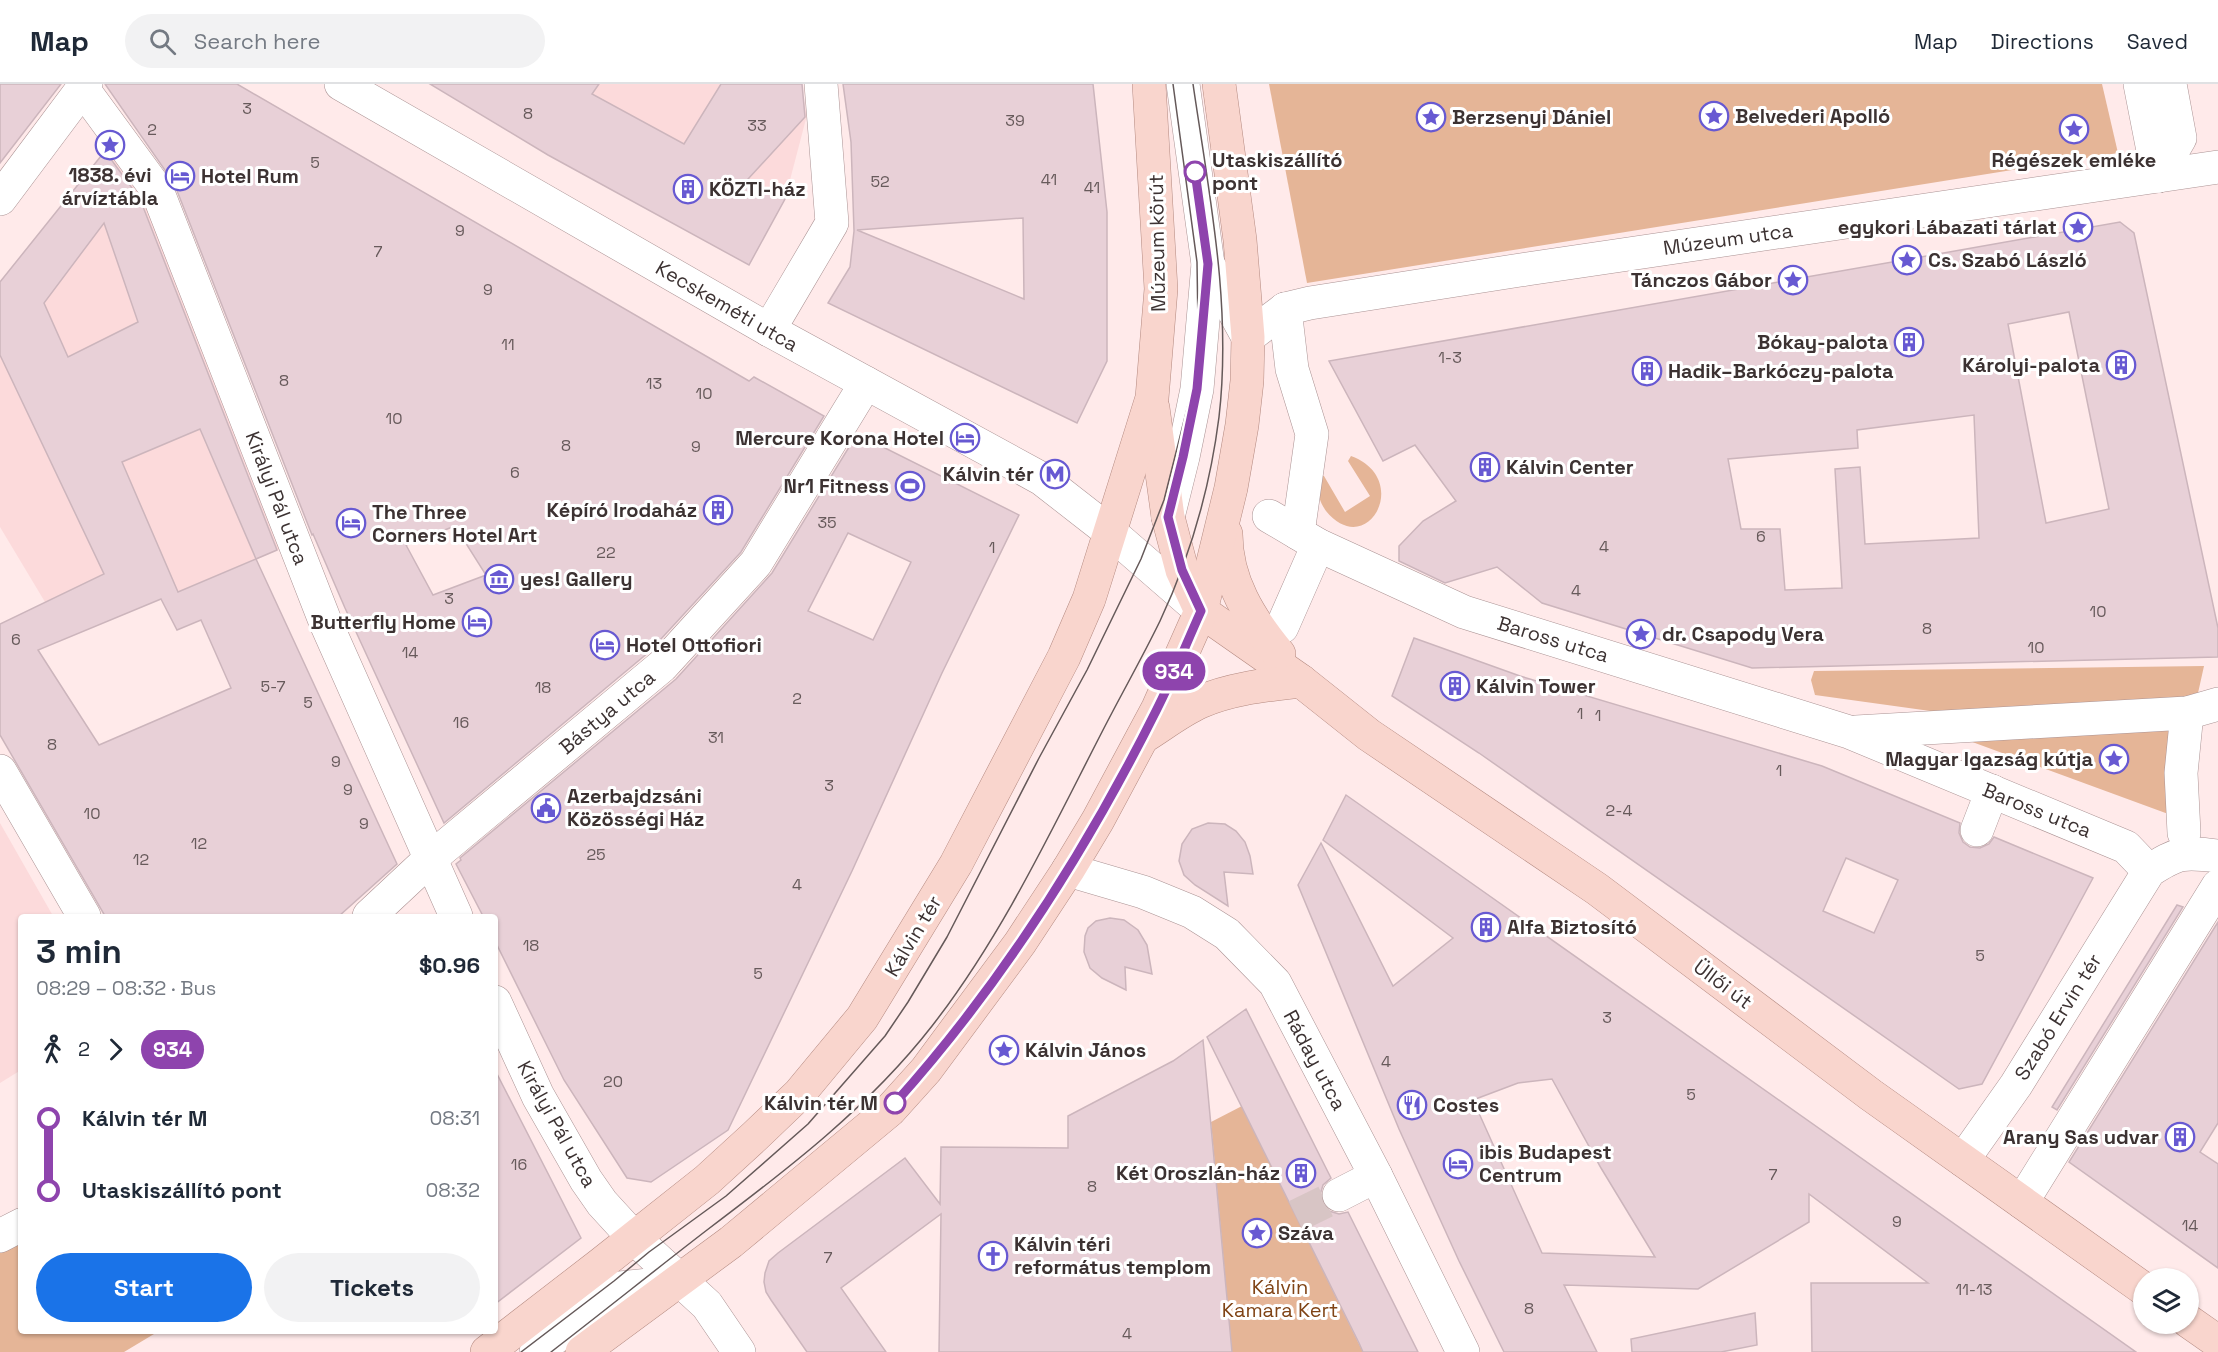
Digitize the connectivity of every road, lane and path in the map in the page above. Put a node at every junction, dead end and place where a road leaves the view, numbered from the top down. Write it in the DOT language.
graph roads {
  1 [pos="341,84"];
  2 [pos="821,84"];
  3 [pos="1183,84"];
  4 [pos="1219,84"];
  5 [pos="2140,84"];
  6 [pos="2170,84"];
  7 [pos="1150,85"];
  8 [pos="85,86"];
  9 [pos="2218,167"];
  10 [pos="2158,177"];
  11 [pos="0,199"];
  12 [pos="1208,264"];
  13 [pos="1285,309"];
  14 [pos="769,330"];
  15 [pos="1248,338"];
  16 [pos="866,383"];
  17 [pos="1152,398"];
  18 [pos="1227,510"];
  19 [pos="1269,516"];
  20 [pos="1168,517"];
  21 [pos="1110,532"];
  22 [pos="1308,539"];
  23 [pos="1201,611"];
  24 [pos="1282,627"];
  25 [pos="1301,681"];
  26 [pos="2218,704"];
  27 [pos="2187,713"];
  28 [pos="1849,732"];
  29 [pos="1143,737"];
  30 [pos="0,771"];
  31 [pos="1992,791"];
  32 [pos="1977,830"];
  33 [pos="2184,833"];
  34 [pos="2218,856"];
  35 [pos="430,859"];
  36 [pos="1068,870"];
  37 [pos="2149,871"];
  38 [pos="2218,886"];
  39 [pos="78,914"];
  40 [pos="371,914"];
  41 [pos="455,914"];
  42 [pos="498,1009"];
  43 [pos="1963,1160"];
  44 [pos="1376,1176"];
  45 [pos="1339,1194"];
  46 [pos="2022,1202"];
  47 [pos="18,1227"];
  48 [pos="0,1236"];
  49 [pos="634,1238"];
  50 [pos="2133,1281"];
  51 [pos="679,1282"];
  52 [pos="620,1288"];
  53 [pos="2199,1329"];
  54 [pos="2218,1342"];
  55 [pos="487,1352"];
  56 [pos="536,1352"];
  57 [pos="582,1352"];
  58 [pos="739,1352"];
  59 [pos="1463,1352"];
  1 -- 14 [label="street, Kecskeméti utca"];
  2 -- 14 [label="street"];
  3 -- 12 [label="street, Múzeum körút"];
  4 -- 15 [label="main road"];
  5 -- 10 [label="street"];
  6 -- 10 [label="street"];
  7 -- 17 [label="main road, Múzeum körút"];
  8 -- 11 [label="street"];
  8 -- 35 [label="street, Királyi Pál utca"];
  9 -- 10 [label="street, Múzeum utca"];
  10 -- 13 [label="street, Múzeum utca"];
  12 -- 15 [label="street, Múzeum körút"];
  12 -- 20 [label="street, Múzeum körút"];
  13 -- 15 [label="street, Múzeum utca"];
  13 -- 22 [label="street"];
  14 -- 16 [label="street, Kecskeméti utca"];
  15 -- 18 [label="main road"];
  16 -- 21 [label="street, Kecskeméti utca"];
  16 -- 35 [label="street, Bástya utca"];
  17 -- 20 [label="main road"];
  17 -- 21 [label="main road, Kálvin tér"];
  18 -- 23 [label="main road"];
  18 -- 25 [label="main road"];
  19 -- 22 [label="street, Baross utca"];
  20 -- 23 [label="main road"];
  21 -- 23 [label="street"];
  21 -- 49 [label="main road, Kálvin tér"];
  22 -- 24 [label="street"];
  22 -- 28 [label="street, Baross utca"];
  23 -- 25 [label="main road"];
  23 -- 29 [label="main road"];
  25 -- 29 [label="main road"];
  25 -- 43 [label="main road, Üllői út"];
  26 -- 27 [label="street, Baross utca"];
  27 -- 28 [label="street, Baross utca"];
  27 -- 33 [label="street"];
  28 -- 31 [label="street, Baross utca"];
  29 -- 36 [label="main road"];
  30 -- 39 [label="street"];
  31 -- 32 [label="street"];
  31 -- 37 [label="street, Baross utca"];
  34 -- 37 [label="street"];
  35 -- 40 [label="street, Bástya utca"];
  35 -- 41 [label="street, Királyi Pál utca"];
  36 -- 44 [label="street, Ráday utca"];
  36 -- 51 [label="main road"];
  37 -- 43 [label="street, Szabó Ervin tér"];
  38 -- 46 [label="street"];
  42 -- 49 [label="street, Királyi Pál utca"];
  43 -- 46 [label="main road, Üllői út"];
  44 -- 45 [label="street"];
  44 -- 59 [label="street, Ráday utca"];
  46 -- 50 [label="main road, Üllői út"];
  47 -- 48 [label="street"];
  49 -- 51 [label="street, Királyi Pál utca"];
  49 -- 52 [label="street"];
  49 -- 55 [label="main road, Kálvin tér"];
  51 -- 52 [label="street"];
  51 -- 57 [label="main road"];
  51 -- 58 [label="street, Királyi Pál utca"];
  52 -- 56 [label="street"];
  53 -- 54 [label="main road"];
}
